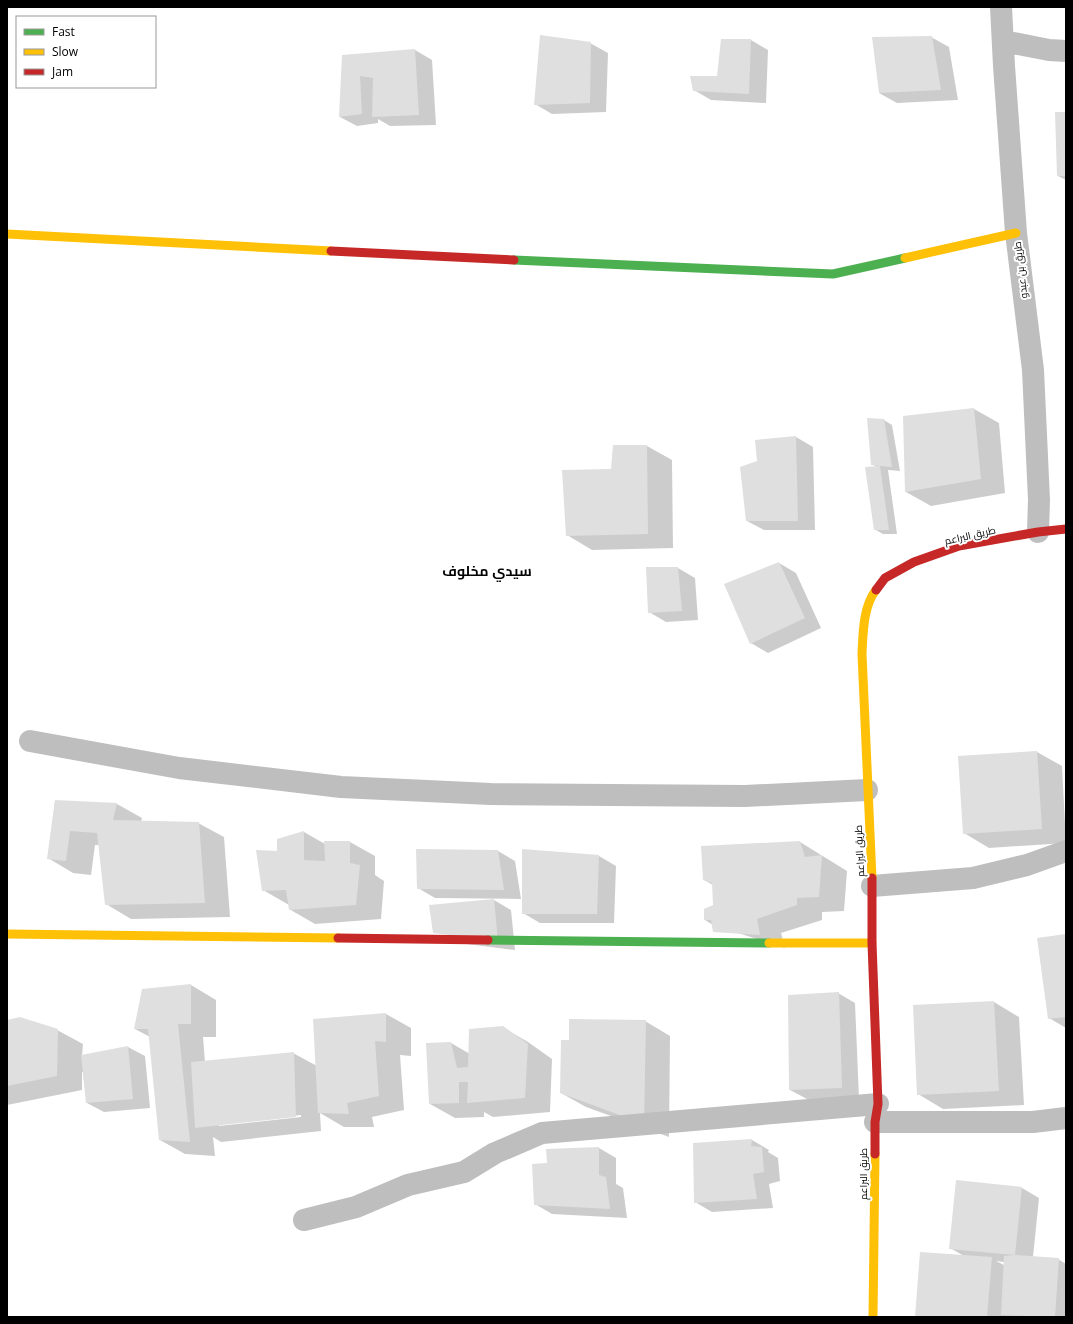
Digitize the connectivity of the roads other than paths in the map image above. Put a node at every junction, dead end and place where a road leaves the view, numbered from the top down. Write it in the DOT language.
graph roads {
  1 [pos="1001,7"];
  2 [pos="1003,41"];
  3 [pos="1066,51"];
  4 [pos="1016,233"];
  5 [pos="7,234"];
  6 [pos="1066,529"];
  7 [pos="1038,532"];
  8 [pos="30,741"];
  9 [pos="867,790"];
  10 [pos="1066,851"];
  11 [pos="872,886"];
  12 [pos="7,934"];
  13 [pos="872,943"];
  14 [pos="876,1113"];
  15 [pos="1066,1118"];
  16 [pos="304,1220"];
  17 [pos="873,1317"];
  1 -- 2 [label="street, طريق بن عبدو"];
  2 -- 3 [label="street"];
  2 -- 4 [label="street, طريق بن عبدو"];
  4 -- 5 [label="street"];
  4 -- 7 [label="street, طريق بن عبدو"];
  6 -- 7 [label="street, طريق البراعم"];
  7 -- 9 [label="street, طريق البراعم"];
  8 -- 9 [label="street"];
  9 -- 11 [label="street, طريق البراعم"];
  10 -- 11 [label="street"];
  11 -- 13 [label="street, طريق البراعم"];
  12 -- 13 [label="street"];
  13 -- 14 [label="street, طريق البراعم"];
  14 -- 15 [label="street"];
  14 -- 16 [label="street"];
  14 -- 17 [label="street, طريق البراعم"];
}
